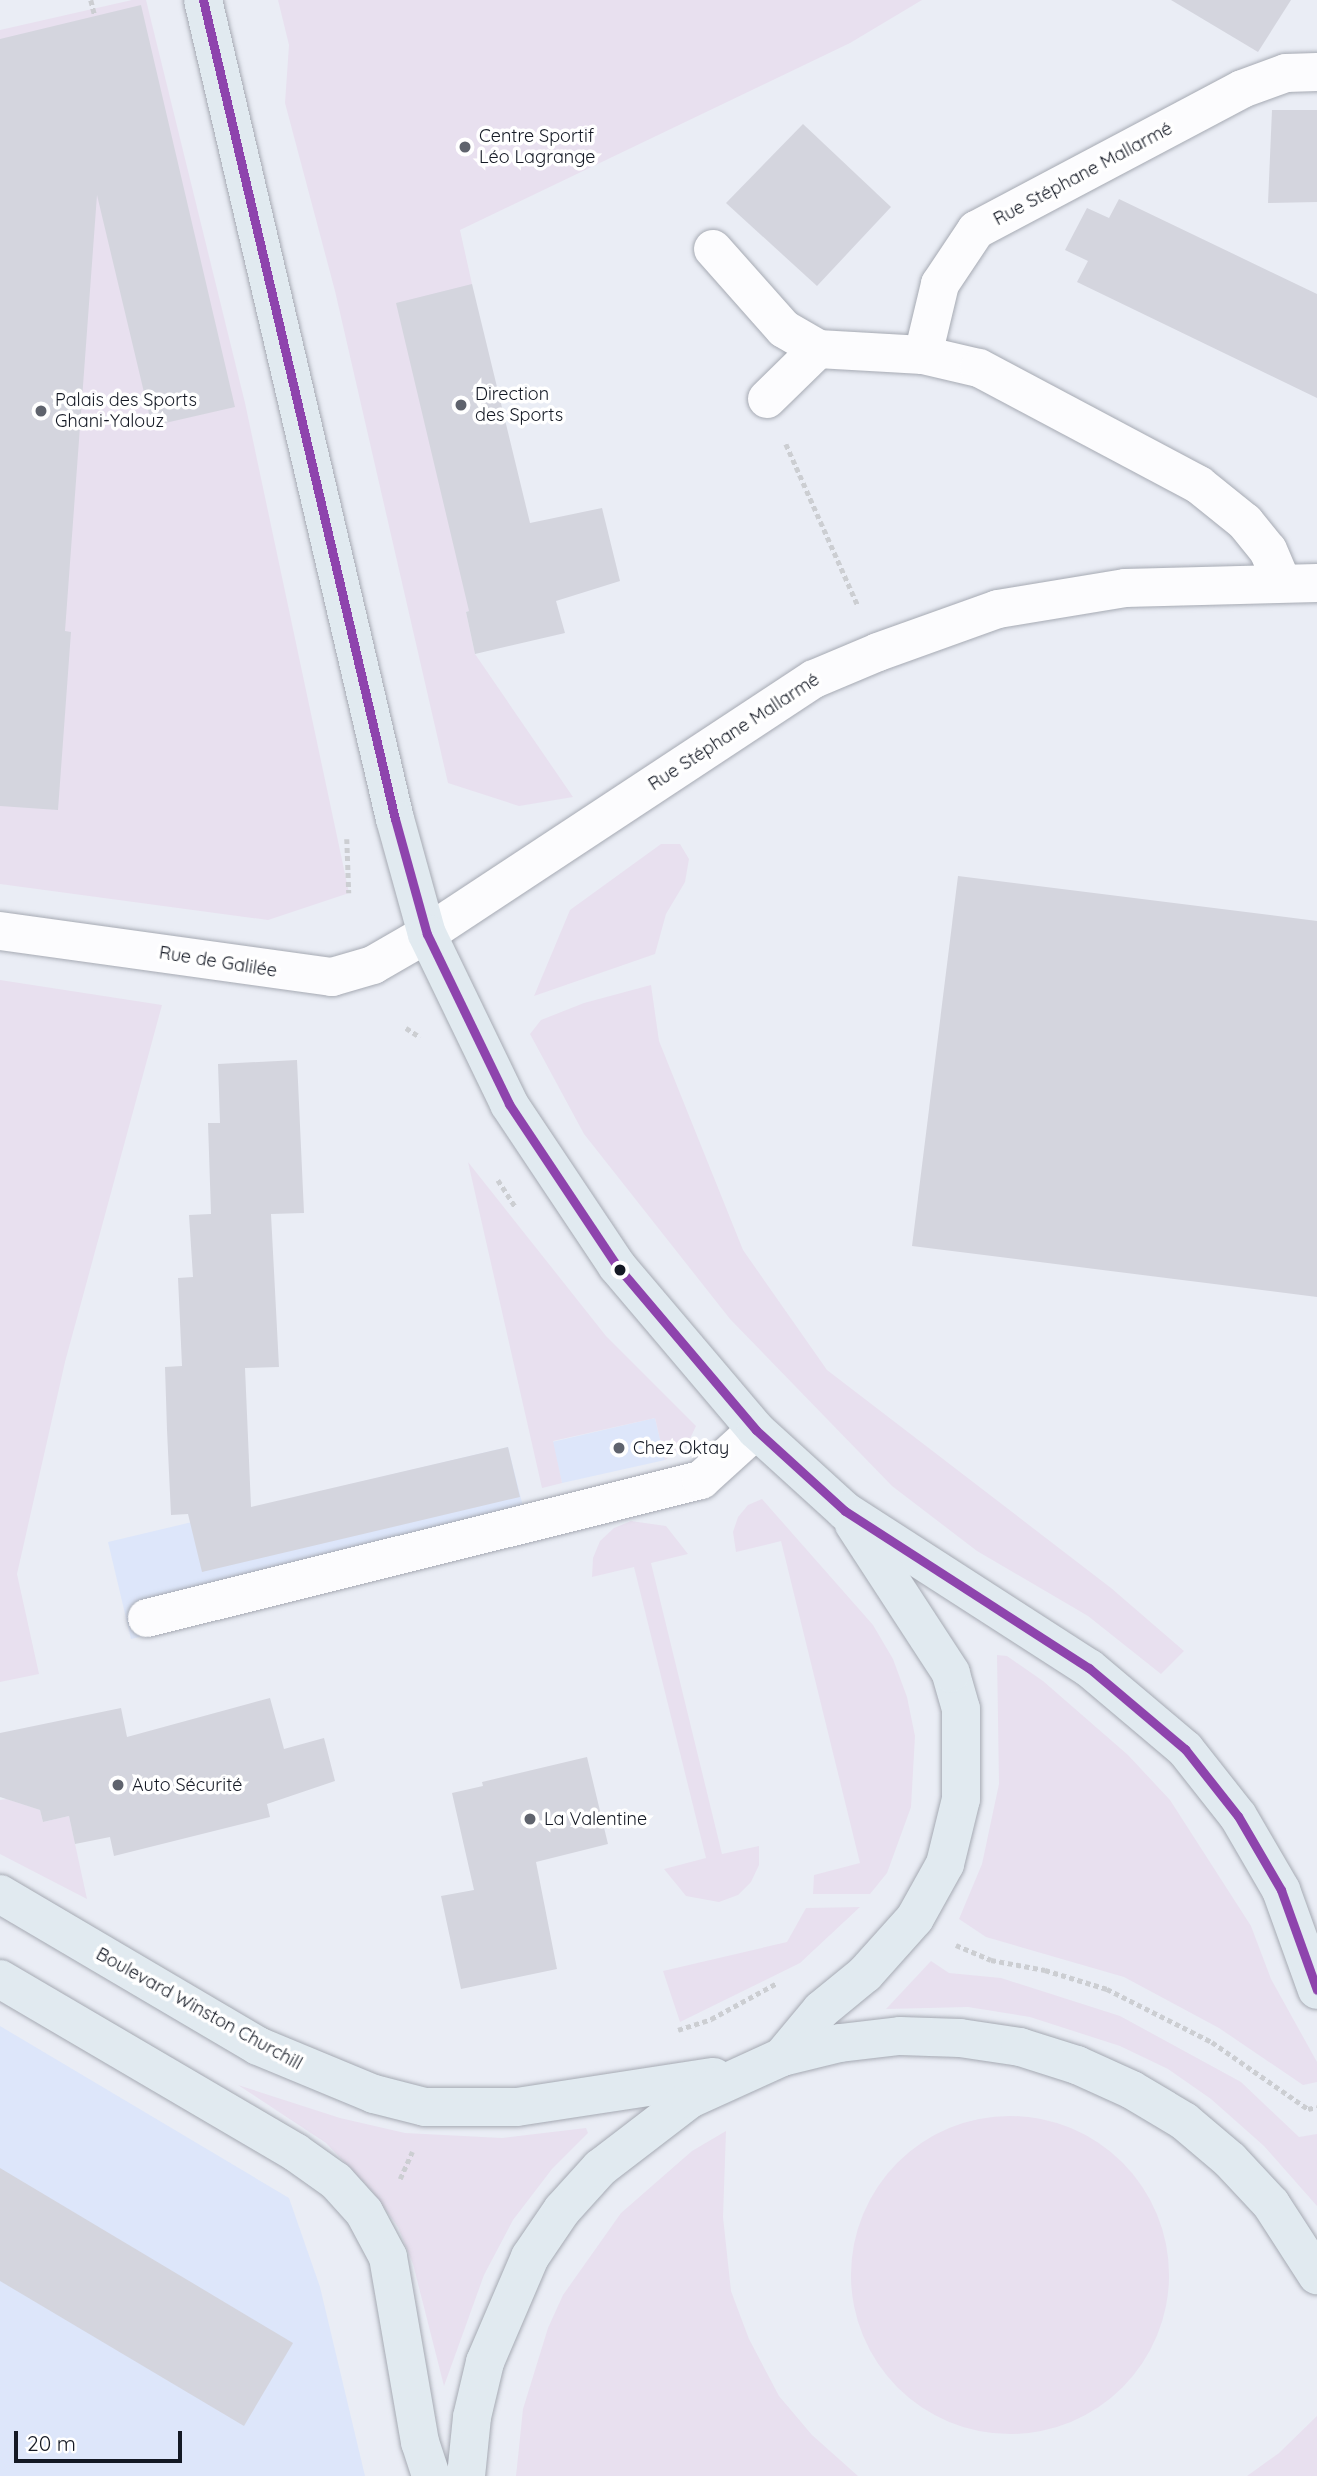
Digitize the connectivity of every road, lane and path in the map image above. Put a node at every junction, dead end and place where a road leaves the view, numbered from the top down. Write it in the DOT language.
graph roads {
  1 [pos="91,0"];
  2 [pos="203,0"];
  3 [pos="95,16"];
  4 [pos="1317,72"];
  5 [pos="713,249"];
  6 [pos="818,349"];
  7 [pos="923,355"];
  8 [pos="766,399"];
  9 [pos="1299,582"];
  10 [pos="861,614"];
  11 [pos="0,931"];
  12 [pos="427,934"];
  13 [pos="756,1430"];
  14 [pos="845,1511"];
  15 [pos="147,1618"];
  16 [pos="0,1894"];
  17 [pos="946,1941"];
  18 [pos="0,1979"];
  19 [pos="782,1980"];
  20 [pos="1317,1990"];
  21 [pos="674,2031"];
  22 [pos="782,2057"];
  23 [pos="740,2073"];
  24 [pos="1317,2107"];
  25 [pos="416,2144"];
  26 [pos="397,2188"];
  27 [pos="1317,2275"];
  28 [pos="431,2476"];
  29 [pos="466,2476"];
  1 -- 3 [label="path"];
  2 -- 12 [label="main road"];
  4 -- 7 [label="street, Rue Stéphane Mallarmé"];
  5 -- 6 [label="street, Rue Stéphane Mallarmé"];
  6 -- 7 [label="street, Rue Stéphane Mallarmé"];
  6 -- 8 [label="street"];
  7 -- 9 [label="street, Rue Stéphane Mallarmé"];
  8 -- 10 [label="path"];
  9 -- 12 [label="street, Rue Stéphane Mallarmé"];
  11 -- 12 [label="street, Rue de Galilée"];
  12 -- 13 [label="main road"];
  13 -- 14 [label="main road"];
  13 -- 15 [label="street"];
  14 -- 20 [label="main road"];
  14 -- 22 [label="main road"];
  16 -- 23 [label="main road, Boulevard Winston Churchill"];
  17 -- 24 [label="path"];
  18 -- 28 [label="main road"];
  19 -- 21 [label="path"];
  22 -- 23 [label="main road"];
  22 -- 27 [label="main road"];
  23 -- 29 [label="main road"];
  25 -- 26 [label="path"];
}
